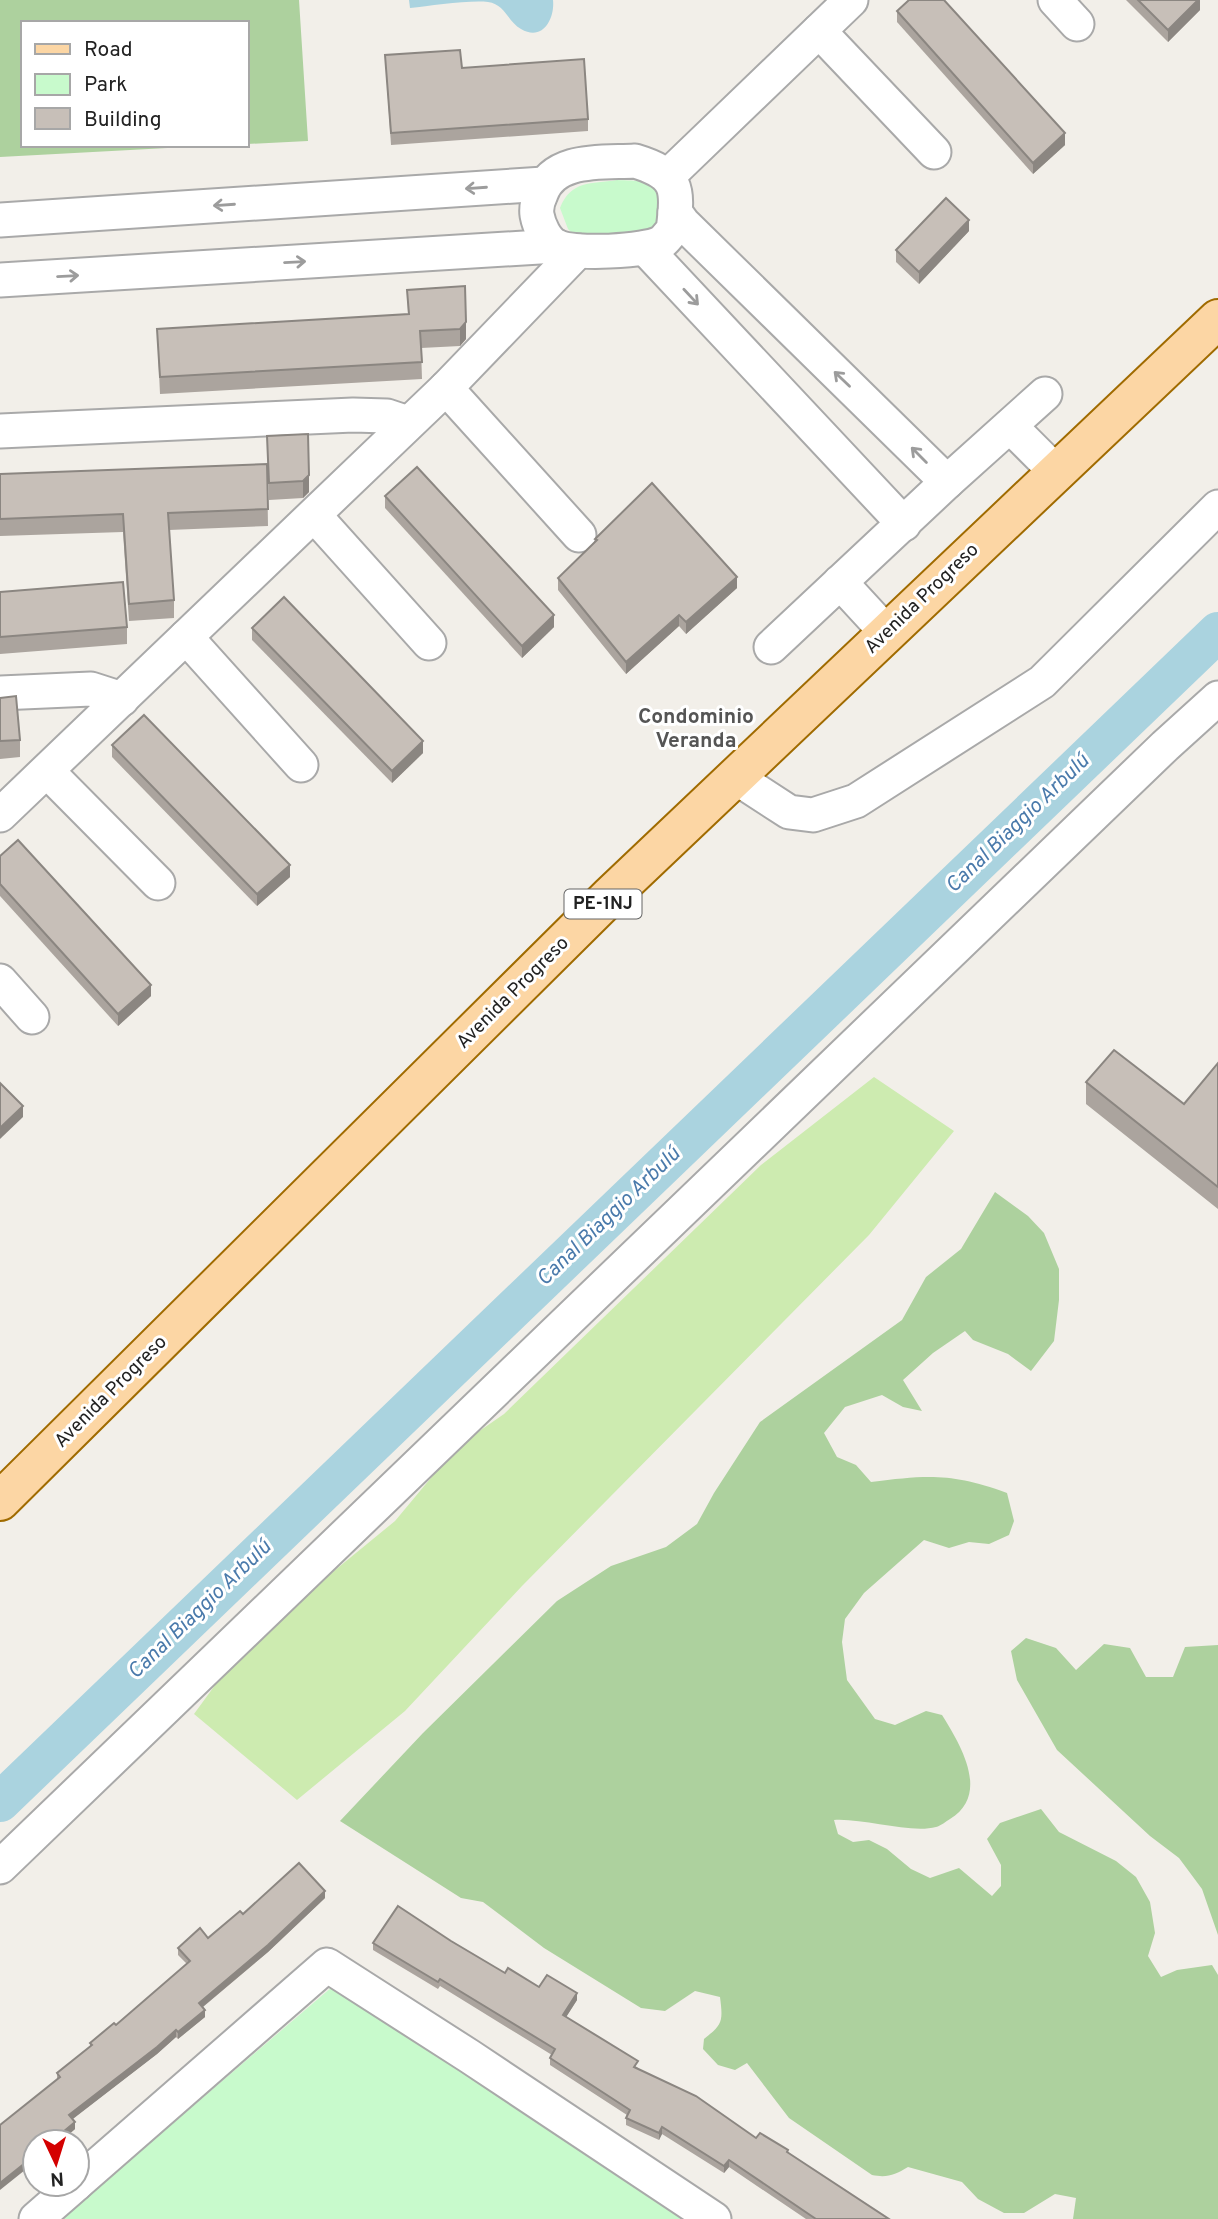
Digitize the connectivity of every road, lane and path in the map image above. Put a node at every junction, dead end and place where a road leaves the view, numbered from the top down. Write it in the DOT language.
graph roads {
  1 [pos="851,0"];
  2 [pos="1055,0"];
  3 [pos="1077,24"];
  4 [pos="819,31"];
  5 [pos="934,152"];
  6 [pos="668,176"];
  7 [pos="544,184"];
  8 [pos="675,212"];
  9 [pos="0,220"];
  10 [pos="645,248"];
  11 [pos="567,249"];
  12 [pos="0,280"];
  13 [pos="1218,319"];
  14 [pos="446,388"];
  15 [pos="1045,394"];
  16 [pos="408,424"];
  17 [pos="1010,426"];
  18 [pos="0,431"];
  19 [pos="1056,471"];
  20 [pos="947,482"];
  21 [pos="1218,507"];
  22 [pos="314,515"];
  23 [pos="904,524"];
  24 [pos="579,535"];
  25 [pos="840,582"];
  26 [pos="887,633"];
  27 [pos="186,637"];
  28 [pos="429,643"];
  29 [pos="771,648"];
  30 [pos="0,693"];
  31 [pos="1218,698"];
  32 [pos="122,699"];
  33 [pos="301,765"];
  34 [pos="47,771"];
  35 [pos="735,777"];
  36 [pos="0,816"];
  37 [pos="158,883"];
  38 [pos="0,981"];
  39 [pos="33,1017"];
  40 [pos="0,1501"];
  41 [pos="0,1867"];
  42 [pos="91,2172"];
  43 [pos="61,2198"];
  44 [pos="36,2219"];
  45 [pos="714,2219"];
  1 -- 4 [label="street"];
  2 -- 3 [label="street"];
  4 -- 5 [label="street"];
  4 -- 6 [label="street"];
  6 -- 7 [label="street"];
  6 -- 8 [label="street"];
  7 -- 9 [label="street, one-way"];
  7 -- 11 [label="street"];
  8 -- 10 [label="street"];
  20 -- 8 [label="street, one-way"];
  10 -- 11 [label="street"];
  10 -- 23 [label="street, one-way"];
  12 -- 11 [label="street, one-way"];
  11 -- 14 [label="street"];
  13 -- 19 [label="main road, Avenida Progreso / PE-1NJ"];
  14 -- 16 [label="street"];
  14 -- 24 [label="street"];
  15 -- 17 [label="street"];
  16 -- 18 [label="street"];
  16 -- 22 [label="street"];
  17 -- 19 [label="street"];
  17 -- 20 [label="street"];
  19 -- 26 [label="main road, Avenida Progreso / PE-1NJ"];
  20 -- 23 [label="street"];
  21 -- 35 [label="street"];
  22 -- 27 [label="street"];
  22 -- 28 [label="street"];
  23 -- 25 [label="street"];
  25 -- 26 [label="street"];
  25 -- 29 [label="street"];
  26 -- 35 [label="main road, Avenida Progreso / PE-1NJ"];
  27 -- 32 [label="street"];
  27 -- 33 [label="street"];
  30 -- 32 [label="street"];
  31 -- 41 [label="street"];
  32 -- 34 [label="street"];
  34 -- 36 [label="street"];
  34 -- 37 [label="street"];
  35 -- 40 [label="main road, Avenida Progreso / PE-1NJ"];
  38 -- 39 [label="street"];
  42 -- 45 [label="street"];
  43 -- 44 [label="street"];
}
